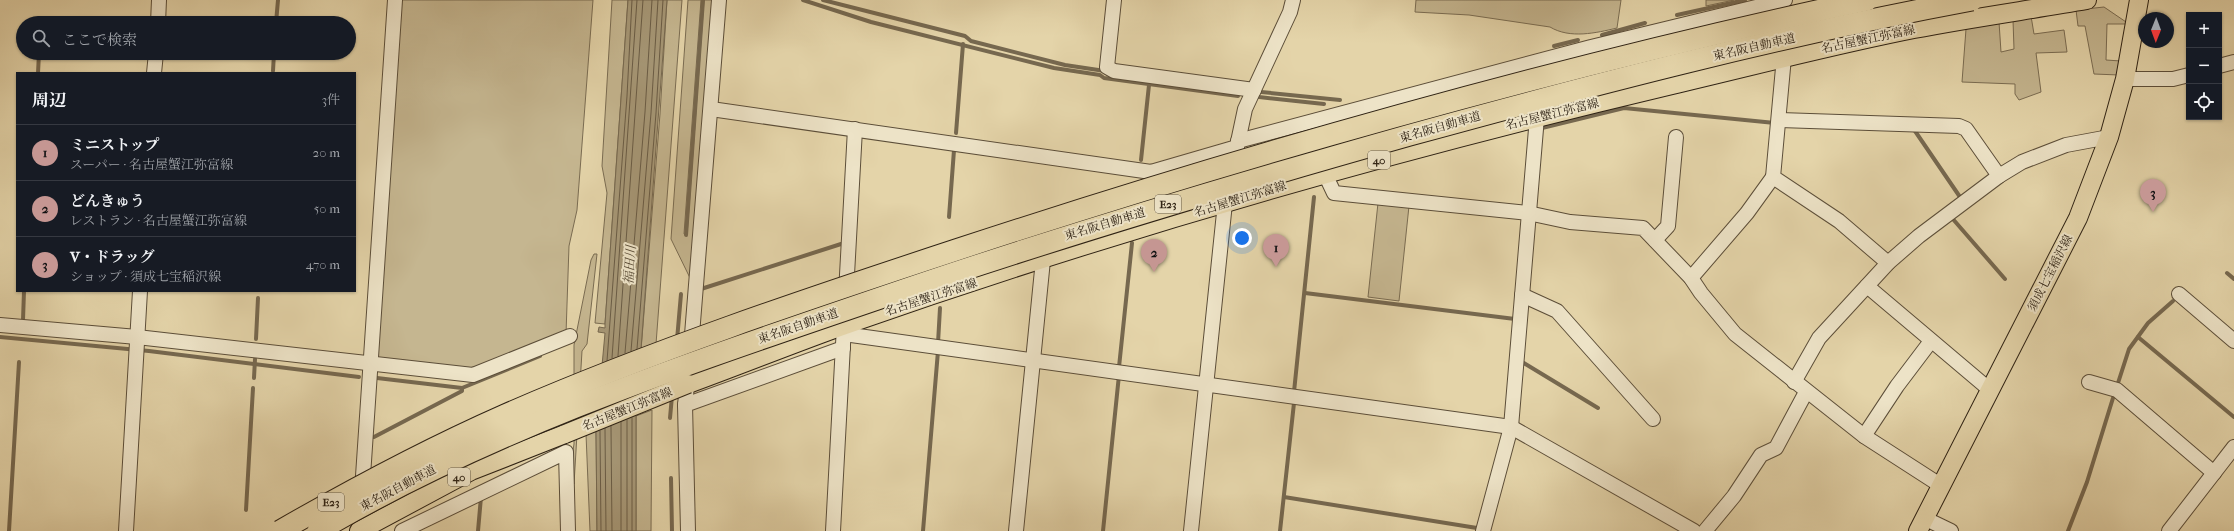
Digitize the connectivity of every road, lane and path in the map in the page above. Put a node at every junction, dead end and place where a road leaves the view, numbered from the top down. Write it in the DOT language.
graph roads {
  1 [pos="159,0"];
  2 [pos="395,0"];
  3 [pos="719,0"];
  4 [pos="1114,0"];
  5 [pos="1293,0"];
  6 [pos="1785,0"];
  7 [pos="1866,0"];
  8 [pos="1972,0"];
  9 [pos="2087,0"];
  10 [pos="2139,0"];
  11 [pos="158,16"];
  12 [pos="1784,57"];
  13 [pos="155,60"];
  14 [pos="2234,62"];
  15 [pos="2222,65"];
  16 [pos="154,72"];
  17 [pos="2186,76"];
  18 [pos="2125,79"];
  19 [pos="1254,90"];
  20 [pos="711,109"];
  21 [pos="1537,117"];
  22 [pos="1780,120"];
  23 [pos="854,129"];
  24 [pos="1676,137"];
  25 [pos="2109,137"];
  26 [pos="1238,144"];
  27 [pos="1325,174"];
  28 [pos="1999,176"];
  29 [pos="1773,177"];
  30 [pos="1225,203"];
  31 [pos="1528,213"];
  32 [pos="1655,240"];
  33 [pos="1043,260"];
  34 [pos="1888,263"];
  35 [pos="1691,278"];
  36 [pos="1867,286"];
  37 [pos="140,292"];
  38 [pos="2179,294"];
  39 [pos="1522,295"];
  40 [pos="0,325"];
  41 [pos="570,336"];
  42 [pos="843,336"];
  43 [pos="1931,340"];
  44 [pos="137,341"];
  45 [pos="2234,341"];
  46 [pos="1032,360"];
  47 [pos="371,364"];
  48 [pos="1794,382"];
  49 [pos="2089,382"];
  50 [pos="1206,384"];
  51 [pos="1990,390"];
  52 [pos="1806,392"];
  53 [pos="685,405"];
  54 [pos="1653,419"];
  55 [pos="1511,427"];
  56 [pos="1864,436"];
  57 [pos="2234,447"];
  58 [pos="2214,474"];
  59 [pos="1940,485"];
  60 [pos="1921,524"];
  61 [pos="126,531"];
  62 [pos="280,531"];
  63 [pos="318,531"];
  64 [pos="359,531"];
  65 [pos="402,531"];
  66 [pos="568,531"];
  67 [pos="688,531"];
  68 [pos="833,531"];
  69 [pos="1016,531"];
  70 [pos="1192,531"];
  71 [pos="1483,531"];
  72 [pos="1694,531"];
  73 [pos="1705,531"];
  74 [pos="1951,531"];
  75 [pos="2169,531"];
  1 -- 11 [label="street"];
  2 -- 47 [label="street"];
  3 -- 20 [label="street"];
  4 -- 19 [label="street"];
  5 -- 19 [label="street"];
  6 -- 26 [label="street"];
  7 -- 62 [label="highway, 東名阪自動車道 / E23, bridge"];
  8 -- 63 [label="highway, 東名阪自動車道 / E23, bridge"];
  9 -- 12 [label="main road, 名古屋蟹江弥富線 / 40"];
  10 -- 18 [label="main road, 須成七宝稲沢線"];
  12 -- 21 [label="main road, 名古屋蟹江弥富線 / 40"];
  12 -- 22 [label="street"];
  13 -- 16 [label="street"];
  14 -- 15 [label="street"];
  17 -- 18 [label="street"];
  18 -- 25 [label="main road, 須成七宝稲沢線"];
  19 -- 26 [label="street"];
  20 -- 23 [label="street"];
  20 -- 53 [label="street"];
  21 -- 27 [label="main road, 名古屋蟹江弥富線 / 40"];
  21 -- 31 [label="street"];
  22 -- 28 [label="street"];
  22 -- 29 [label="street"];
  23 -- 26 [label="street"];
  23 -- 42 [label="street"];
  24 -- 32 [label="street"];
  25 -- 28 [label="street"];
  25 -- 51 [label="main road, 須成七宝稲沢線"];
  26 -- 30 [label="street"];
  27 -- 30 [label="main road, 名古屋蟹江弥富線 / 40"];
  27 -- 31 [label="street"];
  28 -- 34 [label="street"];
  29 -- 34 [label="street"];
  29 -- 35 [label="street"];
  30 -- 33 [label="main road, 名古屋蟹江弥富線 / 40"];
  30 -- 50 [label="street"];
  31 -- 32 [label="street"];
  31 -- 39 [label="street"];
  32 -- 35 [label="street"];
  33 -- 42 [label="main road, 名古屋蟹江弥富線 / 40"];
  33 -- 46 [label="street"];
  34 -- 36 [label="street"];
  35 -- 48 [label="street"];
  36 -- 43 [label="street"];
  36 -- 48 [label="street"];
  37 -- 44 [label="street"];
  38 -- 45 [label="street"];
  39 -- 54 [label="street"];
  39 -- 55 [label="street"];
  40 -- 44 [label="street"];
  41 -- 47 [label="street"];
  42 -- 46 [label="street"];
  42 -- 53 [label="street"];
  42 -- 64 [label="main road, 名古屋蟹江弥富線 / 40, bridge"];
  42 -- 68 [label="street"];
  43 -- 51 [label="street"];
  43 -- 56 [label="street"];
  44 -- 47 [label="street"];
  44 -- 61 [label="street"];
  46 -- 50 [label="street"];
  46 -- 69 [label="street"];
  47 -- 64 [label="street"];
  48 -- 52 [label="street"];
  49 -- 58 [label="street"];
  50 -- 55 [label="street"];
  50 -- 70 [label="street"];
  51 -- 59 [label="main road, 須成七宝稲沢線"];
  52 -- 56 [label="street"];
  52 -- 73 [label="street"];
  53 -- 67 [label="street"];
  55 -- 71 [label="street"];
  55 -- 72 [label="street"];
  56 -- 59 [label="street"];
  57 -- 58 [label="street"];
  58 -- 75 [label="street"];
  59 -- 60 [label="main road, 須成七宝稲沢線"];
  60 -- 74 [label="street"];
  65 -- 66 [label="street"];
}
